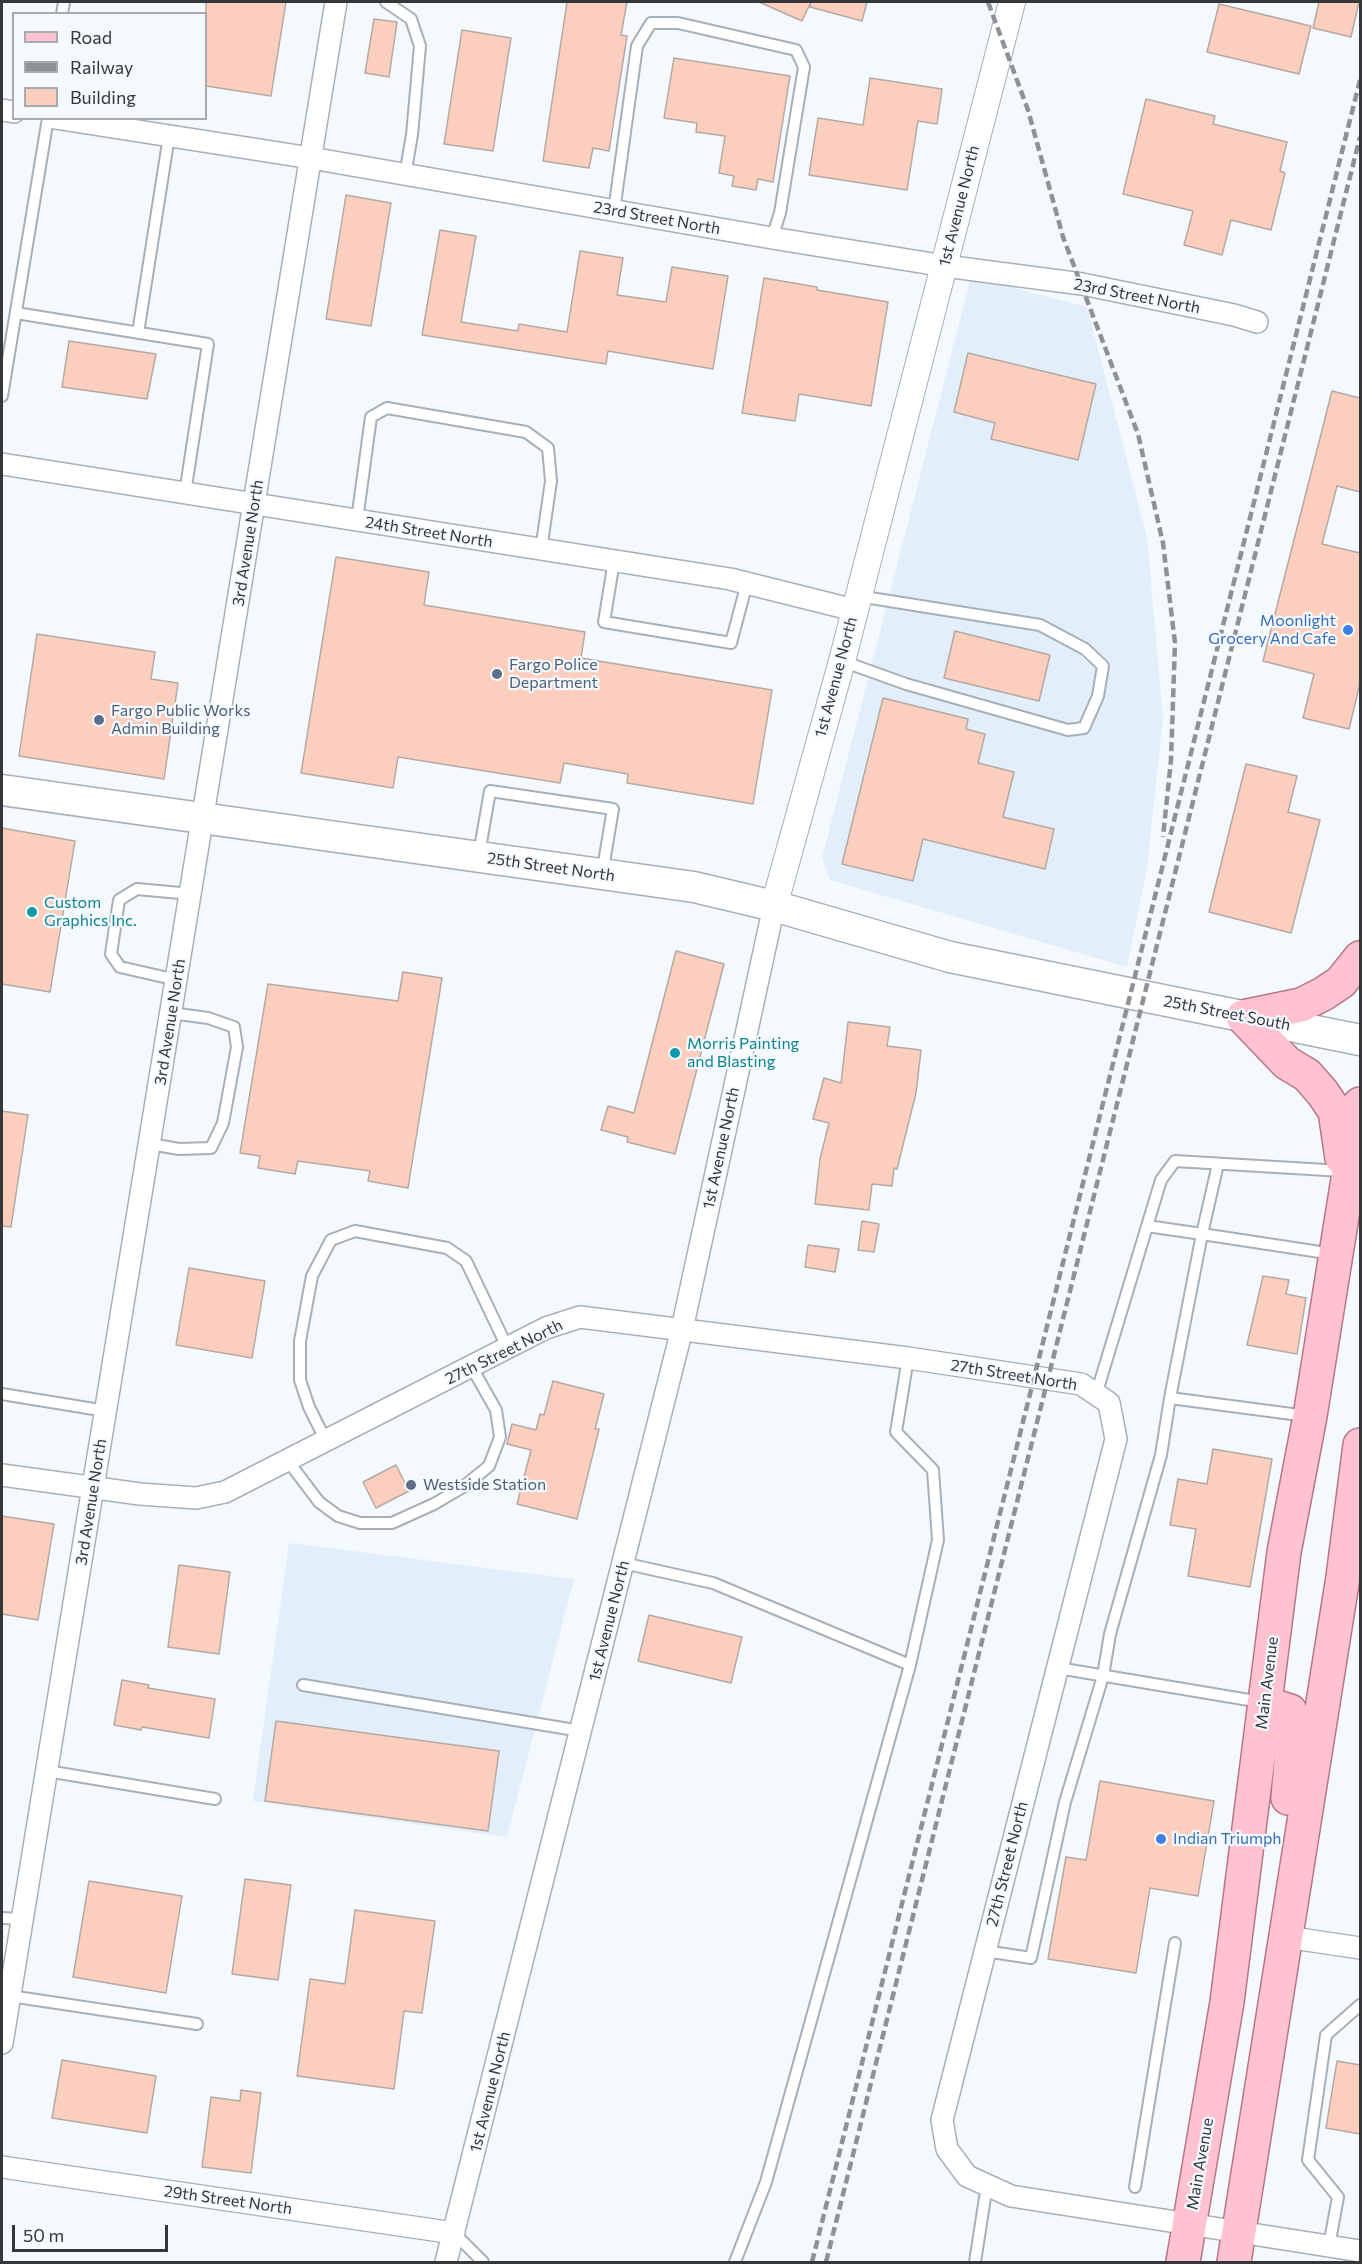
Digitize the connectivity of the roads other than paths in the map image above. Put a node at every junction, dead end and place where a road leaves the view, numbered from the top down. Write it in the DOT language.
graph roads {
  1 [pos="336,2"];
  2 [pos="386,2"];
  3 [pos="1012,2"];
  4 [pos="48,120"];
  5 [pos="69,120"];
  6 [pos="169,136"];
  7 [pos="311,158"];
  8 [pos="405,175"];
  9 [pos="614,211"];
  10 [pos="772,238"];
  11 [pos="945,266"];
  12 [pos="15,313"];
  13 [pos="1257,322"];
  14 [pos="138,333"];
  15 [pos="2,396"];
  16 [pos="2,464"];
  17 [pos="185,493"];
  18 [pos="255,504"];
  19 [pos="357,520"];
  20 [pos="541,550"];
  21 [pos="614,561"];
  22 [pos="747,583"];
  23 [pos="856,603"];
  24 [pos="842,661"];
  25 [pos="2,790"];
  26 [pos="204,818"];
  27 [pos="478,857"];
  28 [pos="602,874"];
  29 [pos="191,894"];
  30 [pos="774,906"];
  31 [pos="1360,958"];
  32 [pos="177,980"];
  33 [pos="1093,987"];
  34 [pos="171,1014"];
  35 [pos="1243,1017"];
  36 [pos="1360,1040"];
  37 [pos="1360,1104"];
  38 [pos="150,1144"];
  39 [pos="1218,1164"];
  40 [pos="1342,1172"];
  41 [pos="1344,1207"];
  42 [pos="1147,1226"];
  43 [pos="1202,1234"];
  44 [pos="1336,1254"];
  45 [pos="682,1329"];
  46 [pos="507,1347"];
  47 [pos="908,1358"];
  48 [pos="471,1366"];
  49 [pos="2,1394"];
  50 [pos="1096,1395"];
  51 [pos="1170,1398"];
  52 [pos="106,1411"];
  53 [pos="1310,1416"];
  54 [pos="326,1441"];
  55 [pos="1360,1445"];
  56 [pos="288,1461"];
  57 [pos="2,1474"];
  58 [pos="94,1487"];
  59 [pos="623,1563"];
  60 [pos="910,1665"];
  61 [pos="1058,1668"];
  62 [pos="1103,1676"];
  63 [pos="303,1685"];
  64 [pos="1264,1702"];
  65 [pos="581,1731"];
  66 [pos="47,1771"];
  67 [pos="215,1799"];
  68 [pos="2,1918"];
  69 [pos="23,1919"];
  70 [pos="1286,1937"];
  71 [pos="1174,1943"];
  72 [pos="1360,1948"];
  73 [pos="985,1951"];
  74 [pos="1279,1983"];
  75 [pos="10,1996"];
  76 [pos="1360,2006"];
  77 [pos="197,2024"];
  78 [pos="2,2043"];
  79 [pos="2,2167"];
  80 [pos="987,2185"];
  81 [pos="1135,2187"];
  82 [pos="1189,2225"];
  83 [pos="1239,2230"];
  84 [pos="454,2233"];
  85 [pos="1329,2246"];
  86 [pos="1360,2251"];
  87 [pos="447,2262"];
  88 [pos="483,2262"];
  89 [pos="735,2262"];
  90 [pos="975,2262"];
  91 [pos="1183,2262"];
  92 [pos="1234,2262"];
  1 -- 7 [label="street, 3rd Avenue North"];
  2 -- 8 [label="lane"];
  3 -- 11 [label="street, 1st Avenue North"];
  4 -- 12 [label="lane"];
  5 -- 6 [label="street, 23rd Street North"];
  6 -- 7 [label="street, 23rd Street North"];
  6 -- 14 [label="lane"];
  7 -- 8 [label="street, 23rd Street North"];
  7 -- 18 [label="street, 3rd Avenue North"];
  8 -- 9 [label="street, 23rd Street North"];
  9 -- 10 [label="street, 23rd Street North"];
  9 -- 10 [label="lane"];
  10 -- 11 [label="street, 23rd Street North"];
  11 -- 13 [label="street, 23rd Street North"];
  11 -- 23 [label="street, 1st Avenue North"];
  12 -- 14 [label="lane"];
  12 -- 15 [label="lane"];
  14 -- 17 [label="lane"];
  16 -- 17 [label="street, 24th Street North"];
  17 -- 18 [label="street, 24th Street North"];
  18 -- 19 [label="street, 24th Street North"];
  18 -- 26 [label="street, 3rd Avenue North"];
  19 -- 20 [label="street, 24th Street North"];
  19 -- 20 [label="lane"];
  20 -- 21 [label="street, 24th Street North"];
  21 -- 22 [label="street, 24th Street North"];
  21 -- 22 [label="lane"];
  22 -- 23 [label="street, 24th Street North"];
  23 -- 24 [label="street, 1st Avenue North"];
  23 -- 24 [label="lane"];
  24 -- 30 [label="street, 1st Avenue North"];
  25 -- 26 [label="main road, 25th Street North"];
  26 -- 27 [label="main road, 25th Street North"];
  26 -- 29 [label="street, 3rd Avenue North"];
  27 -- 28 [label="main road, 25th Street North"];
  27 -- 28 [label="lane"];
  28 -- 30 [label="main road, 25th Street North"];
  29 -- 32 [label="street, 3rd Avenue North"];
  29 -- 32 [label="lane"];
  30 -- 33 [label="main road, 25th Street North"];
  30 -- 45 [label="street, 1st Avenue North"];
  31 -- 35 [label="main road"];
  32 -- 34 [label="street, 3rd Avenue North"];
  33 -- 35 [label="main road, 25th Street South"];
  34 -- 38 [label="street, 3rd Avenue North"];
  34 -- 38 [label="lane"];
  35 -- 36 [label="main road, 25th Street South"];
  35 -- 40 [label="main road"];
  37 -- 41 [label="main road, Main Avenue"];
  38 -- 52 [label="street, 3rd Avenue North"];
  39 -- 40 [label="lane"];
  39 -- 42 [label="lane"];
  39 -- 43 [label="lane"];
  40 -- 41 [label="main road"];
  41 -- 44 [label="main road, Main Avenue"];
  42 -- 43 [label="lane"];
  42 -- 50 [label="lane"];
  43 -- 44 [label="lane"];
  43 -- 51 [label="lane"];
  44 -- 53 [label="main road, Main Avenue"];
  45 -- 46 [label="street, 27th Street North"];
  45 -- 47 [label="street, 27th Street North"];
  45 -- 59 [label="street, 1st Avenue North"];
  46 -- 48 [label="street, 27th Street North"];
  46 -- 54 [label="lane"];
  47 -- 50 [label="street, 27th Street North"];
  47 -- 60 [label="lane"];
  48 -- 54 [label="street, 27th Street North"];
  48 -- 56 [label="lane"];
  49 -- 52 [label="lane"];
  50 -- 61 [label="street, 27th Street North"];
  51 -- 53 [label="lane"];
  51 -- 62 [label="lane"];
  52 -- 58 [label="street, 3rd Avenue North"];
  53 -- 64 [label="main road, Main Avenue"];
  54 -- 56 [label="street, 27th Street North"];
  55 -- 70 [label="main road"];
  56 -- 58 [label="street, 27th Street North"];
  57 -- 58 [label="street, 27th Street North"];
  58 -- 66 [label="street, 3rd Avenue North"];
  59 -- 60 [label="lane"];
  59 -- 65 [label="street, 1st Avenue North"];
  60 -- 89 [label="lane"];
  61 -- 62 [label="lane"];
  61 -- 73 [label="street, 27th Street North"];
  62 -- 64 [label="lane"];
  62 -- 73 [label="lane"];
  63 -- 65 [label="lane"];
  64 -- 74 [label="main road"];
  64 -- 82 [label="main road, Main Avenue"];
  65 -- 84 [label="street, 1st Avenue North"];
  66 -- 67 [label="lane"];
  66 -- 69 [label="street, 3rd Avenue North"];
  68 -- 69 [label="lane"];
  69 -- 75 [label="street, 3rd Avenue North"];
  70 -- 72 [label="street"];
  70 -- 74 [label="main road"];
  71 -- 81 [label="lane"];
  73 -- 80 [label="street, 27th Street North"];
  74 -- 83 [label="main road"];
  75 -- 77 [label="lane"];
  75 -- 78 [label="street, 3rd Avenue North"];
  76 -- 85 [label="lane"];
  79 -- 84 [label="street, 29th Street North"];
  80 -- 82 [label="street, 27th Street North"];
  80 -- 90 [label="lane"];
  82 -- 83 [label="street, 27th Street North"];
  82 -- 91 [label="main road, Main Avenue"];
  83 -- 85 [label="street, 27th Street North"];
  83 -- 92 [label="main road"];
  84 -- 87 [label="street, 1st Avenue North"];
  84 -- 88 [label="lane"];
  85 -- 86 [label="street, 27th Street North"];
}
